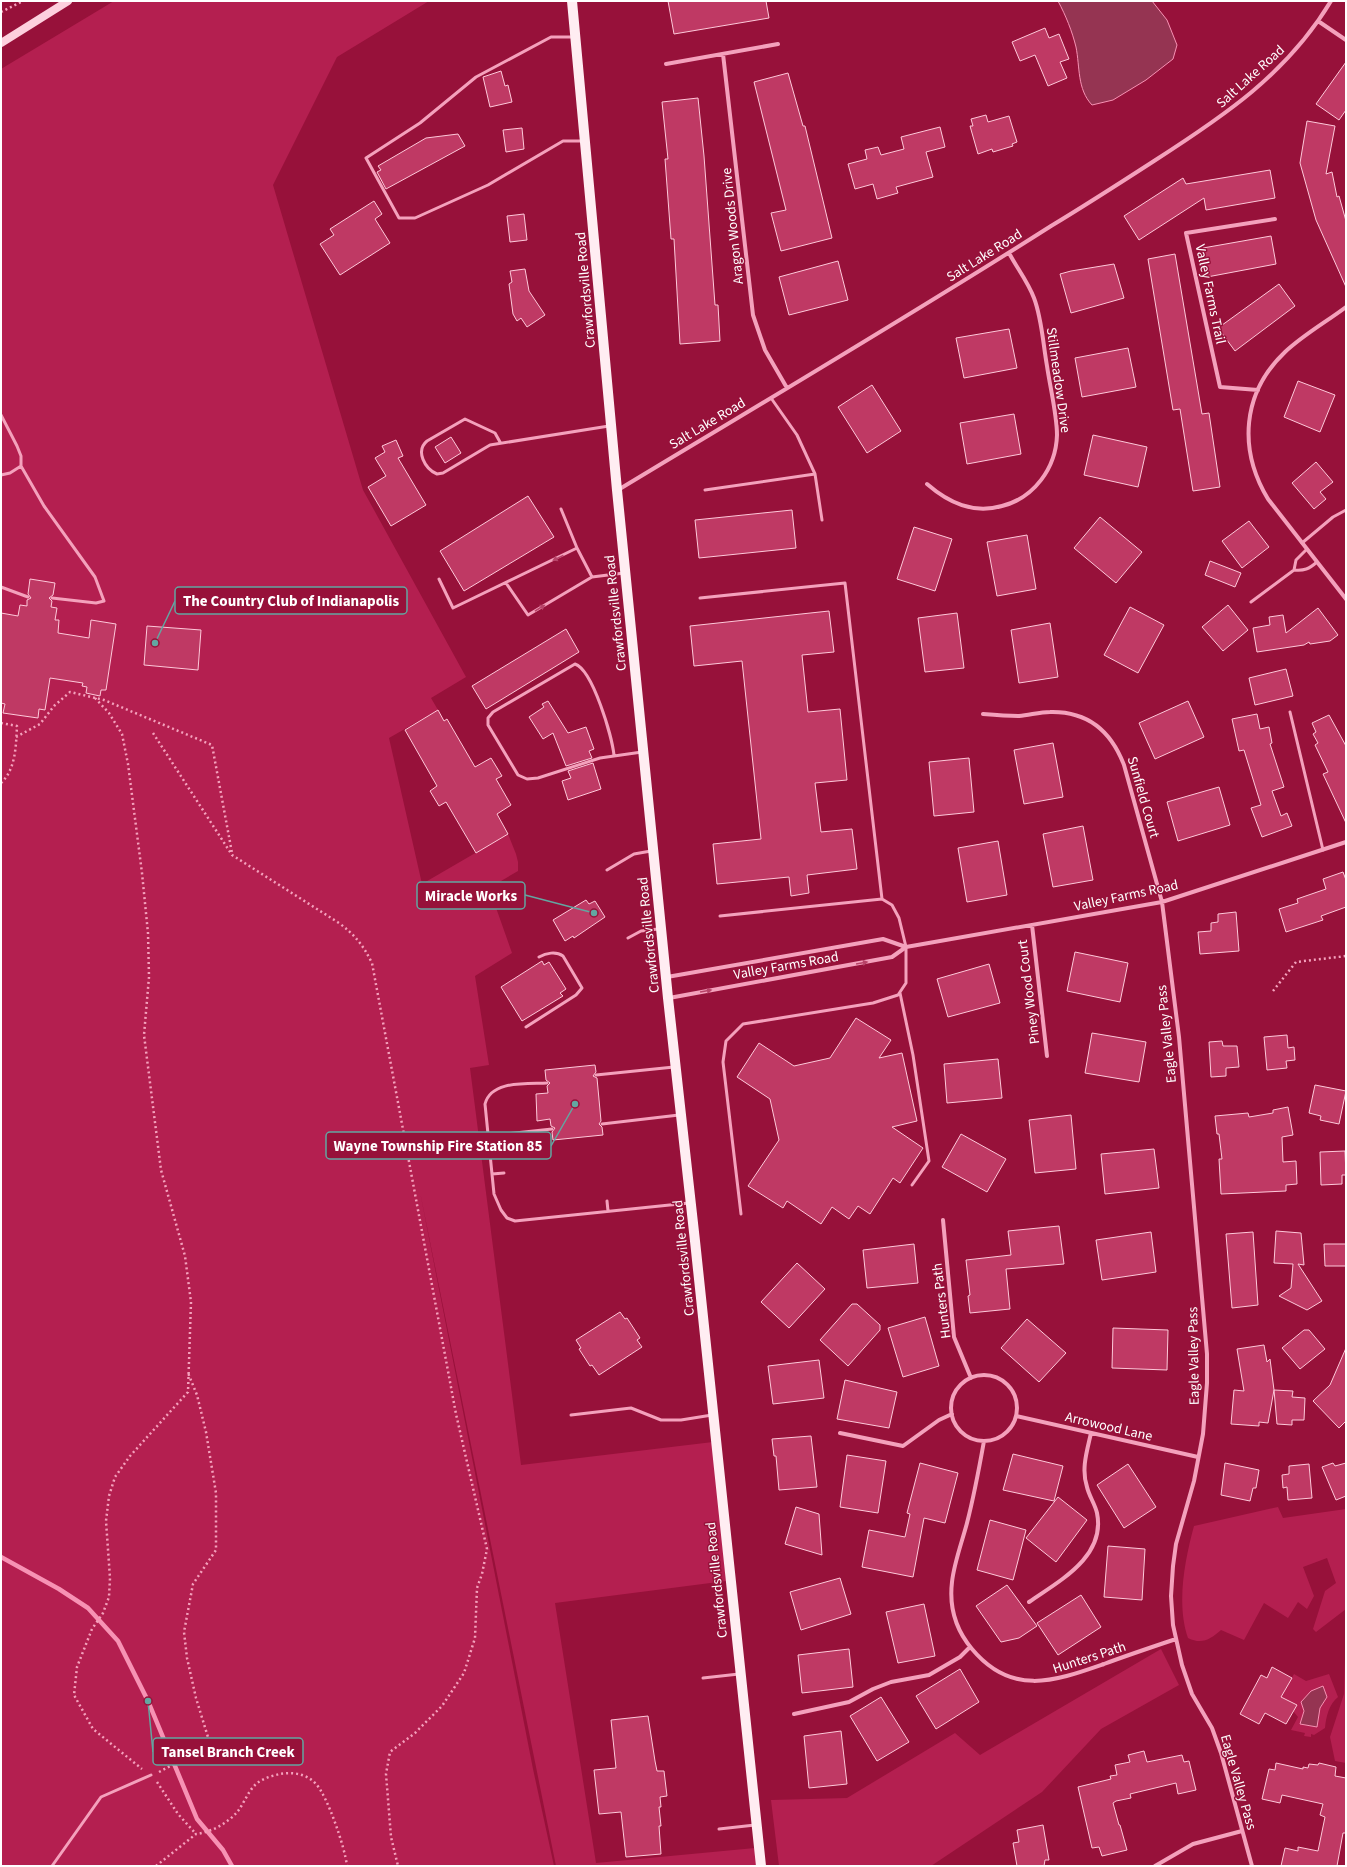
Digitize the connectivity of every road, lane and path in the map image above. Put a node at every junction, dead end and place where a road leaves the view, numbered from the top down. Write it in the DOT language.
graph roads {
  1 [pos="23,1"];
  2 [pos="68,1"];
  3 [pos="572,1"];
  4 [pos="1331,1"];
  5 [pos="1,12"];
  6 [pos="1318,21"];
  7 [pos="576,37"];
  8 [pos="1346,40"];
  9 [pos="1,43"];
  10 [pos="778,44"];
  11 [pos="724,54"];
  12 [pos="666,64"];
  13 [pos="585,141"];
  14 [pos="1275,218"];
  15 [pos="1009,253"];
  16 [pos="1346,307"];
  17 [pos="786,388"];
  18 [pos="1258,390"];
  19 [pos="771,398"];
  20 [pos="1,415"];
  21 [pos="611,426"];
  22 [pos="500,442"];
  23 [pos="20,466"];
  24 [pos="815,474"];
  25 [pos="1,475"];
  26 [pos="927,484"];
  27 [pos="617,490"];
  28 [pos="705,490"];
  29 [pos="560,509"];
  30 [pos="1346,510"];
  31 [pos="822,520"];
  32 [pos="1302,543"];
  33 [pos="577,548"];
  34 [pos="1307,549"];
  35 [pos="1317,562"];
  36 [pos="1294,570"];
  37 [pos="626,573"];
  38 [pos="592,577"];
  39 [pos="439,580"];
  40 [pos="506,583"];
  41 [pos="1,587"];
  42 [pos="28,597"];
  43 [pos="52,598"];
  44 [pos="700,598"];
  45 [pos="1346,599"];
  46 [pos="1251,602"];
  47 [pos="95,698"];
  48 [pos="1290,712"];
  49 [pos="983,714"];
  50 [pos="1,723"];
  51 [pos="154,733"];
  52 [pos="16,737"];
  53 [pos="643,752"];
  54 [pos="614,755"];
  55 [pos="1,783"];
  56 [pos="1346,842"];
  57 [pos="653,850"];
  58 [pos="1323,850"];
  59 [pos="232,855"];
  60 [pos="607,870"];
  61 [pos="882,899"];
  62 [pos="1162,902"];
  63 [pos="720,916"];
  64 [pos="1032,925"];
  65 [pos="662,928"];
  66 [pos="628,938"];
  67 [pos="906,947"];
  68 [pos="1346,956"];
  69 [pos="539,957"];
  70 [pos="577,968"];
  71 [pos="573,971"];
  72 [pos="666,977"];
  73 [pos="1273,991"];
  74 [pos="900,993"];
  75 [pos="668,998"];
  76 [pos="526,1026"];
  77 [pos="1047,1056"];
  78 [pos="677,1067"];
  79 [pos="596,1075"];
  80 [pos="547,1082"];
  81 [pos="682,1115"];
  82 [pos="602,1124"];
  83 [pos="552,1129"];
  84 [pos="488,1136"];
  85 [pos="504,1173"];
  86 [pos="492,1174"];
  87 [pos="912,1184"];
  88 [pos="607,1202"];
  89 [pos="691,1202"];
  90 [pos="608,1211"];
  91 [pos="741,1214"];
  92 [pos="942,1220"];
  93 [pos="188,1373"];
  94 [pos="971,1378"];
  95 [pos="952,1414"];
  96 [pos="571,1415"];
  97 [pos="714,1415"];
  98 [pos="1016,1416"];
  99 [pos="840,1433"];
  100 [pos="1091,1433"];
  101 [pos="984,1441"];
  102 [pos="1198,1457"];
  103 [pos="1029,1602"];
  104 [pos="1176,1639"];
  105 [pos="970,1647"];
  106 [pos="740,1674"];
  107 [pos="703,1678"];
  108 [pos="794,1714"];
  109 [pos="151,1776"];
  110 [pos="756,1825"];
  111 [pos="719,1829"];
  112 [pos="1242,1831"];
  113 [pos="196,1834"];
  114 [pos="52,1866"];
  115 [pos="156,1866"];
  116 [pos="347,1866"];
  117 [pos="398,1866"];
  118 [pos="761,1866"];
  119 [pos="1155,1866"];
  120 [pos="1252,1866"];
  1 -- 5 [label="path"];
  2 -- 9 [label="main road"];
  3 -- 7 [label="main road, Crawfordsville Road"];
  4 -- 6 [label="street, Salt Lake Road"];
  6 -- 8 [label="street"];
  6 -- 15 [label="street, Salt Lake Road"];
  7 -- 13 [label="main road, Crawfordsville Road"];
  7 -- 13 [label="lane"];
  10 -- 11 [label="street"];
  11 -- 12 [label="street"];
  11 -- 17 [label="street, Aragon Woods Drive"];
  13 -- 21 [label="main road, Crawfordsville Road"];
  14 -- 18 [label="street, Valley Farms Trail"];
  15 -- 17 [label="street, Salt Lake Road"];
  15 -- 26 [label="street, Stillmeadow Drive"];
  16 -- 18 [label="street"];
  17 -- 19 [label="street, Salt Lake Road"];
  18 -- 32 [label="street"];
  19 -- 24 [label="lane"];
  19 -- 27 [label="street, Salt Lake Road"];
  20 -- 23 [label="lane"];
  21 -- 22 [label="lane"];
  21 -- 27 [label="main road, Crawfordsville Road"];
  22 -- 22 [label="lane"];
  23 -- 25 [label="lane"];
  23 -- 43 [label="lane"];
  24 -- 28 [label="lane"];
  24 -- 31 [label="lane"];
  27 -- 37 [label="main road, Crawfordsville Road"];
  29 -- 33 [label="lane"];
  30 -- 32 [label="lane"];
  32 -- 34 [label="street"];
  33 -- 38 [label="lane"];
  33 -- 40 [label="lane, one-way"];
  34 -- 35 [label="street"];
  34 -- 36 [label="lane"];
  35 -- 36 [label="lane"];
  35 -- 45 [label="street"];
  36 -- 46 [label="lane"];
  37 -- 38 [label="lane"];
  37 -- 53 [label="main road, Crawfordsville Road"];
  40 -- 38 [label="lane, one-way"];
  39 -- 40 [label="lane"];
  41 -- 42 [label="lane"];
  44 -- 61 [label="lane"];
  47 -- 52 [label="path"];
  47 -- 59 [label="path"];
  47 -- 93 [label="path"];
  48 -- 58 [label="lane"];
  49 -- 62 [label="street, Sunfield Court"];
  50 -- 52 [label="path"];
  51 -- 59 [label="path"];
  52 -- 55 [label="path"];
  53 -- 54 [label="lane"];
  53 -- 57 [label="main road, Crawfordsville Road"];
  54 -- 54 [label="lane"];
  56 -- 58 [label="street, Valley Farms Road"];
  57 -- 60 [label="lane"];
  57 -- 65 [label="main road, Crawfordsville Road"];
  58 -- 62 [label="street, Valley Farms Road"];
  59 -- 117 [label="path"];
  61 -- 63 [label="lane"];
  61 -- 67 [label="lane"];
  62 -- 64 [label="street, Valley Farms Road"];
  62 -- 102 [label="street, Eagle Valley Pass"];
  64 -- 67 [label="street, Valley Farms Road"];
  64 -- 77 [label="street, Piney Wood Court"];
  65 -- 66 [label="lane"];
  65 -- 72 [label="main road, Crawfordsville Road"];
  67 -- 72 [label="street, Valley Farms Road"];
  67 -- 74 [label="lane"];
  75 -- 67 [label="street, Valley Farms Road, one-way"];
  68 -- 73 [label="path"];
  69 -- 71 [label="lane"];
  70 -- 71 [label="lane"];
  71 -- 76 [label="lane"];
  72 -- 75 [label="main road, Crawfordsville Road"];
  74 -- 87 [label="lane"];
  74 -- 91 [label="lane"];
  75 -- 78 [label="main road, Crawfordsville Road"];
  78 -- 79 [label="lane"];
  78 -- 81 [label="main road, Crawfordsville Road"];
  80 -- 84 [label="lane"];
  81 -- 82 [label="lane"];
  81 -- 89 [label="main road, Crawfordsville Road"];
  83 -- 84 [label="lane"];
  84 -- 86 [label="lane"];
  85 -- 86 [label="lane"];
  86 -- 90 [label="lane"];
  88 -- 90 [label="lane"];
  89 -- 90 [label="lane"];
  89 -- 97 [label="main road, Crawfordsville Road"];
  92 -- 94 [label="street, Hunters Path"];
  93 -- 109 [label="path"];
  93 -- 109 [label="path"];
  94 -- 95 [label="street"];
  94 -- 98 [label="street"];
  95 -- 99 [label="street"];
  95 -- 101 [label="street"];
  96 -- 97 [label="lane"];
  97 -- 106 [label="main road, Crawfordsville Road"];
  98 -- 100 [label="street, Arrowood Lane"];
  98 -- 101 [label="street"];
  100 -- 102 [label="street, Arrowood Lane"];
  100 -- 103 [label="street"];
  101 -- 105 [label="street, Hunters Path"];
  102 -- 104 [label="street, Eagle Valley Pass"];
  104 -- 105 [label="street, Hunters Path"];
  104 -- 112 [label="street, Eagle Valley Pass"];
  105 -- 108 [label="street"];
  106 -- 107 [label="lane"];
  106 -- 110 [label="main road, Crawfordsville Road"];
  109 -- 113 [label="path"];
  109 -- 114 [label="lane"];
  110 -- 111 [label="lane"];
  110 -- 118 [label="main road, Crawfordsville Road"];
  112 -- 119 [label="street"];
  112 -- 120 [label="street, Eagle Valley Pass"];
  113 -- 115 [label="path"];
  113 -- 116 [label="path"];
}
